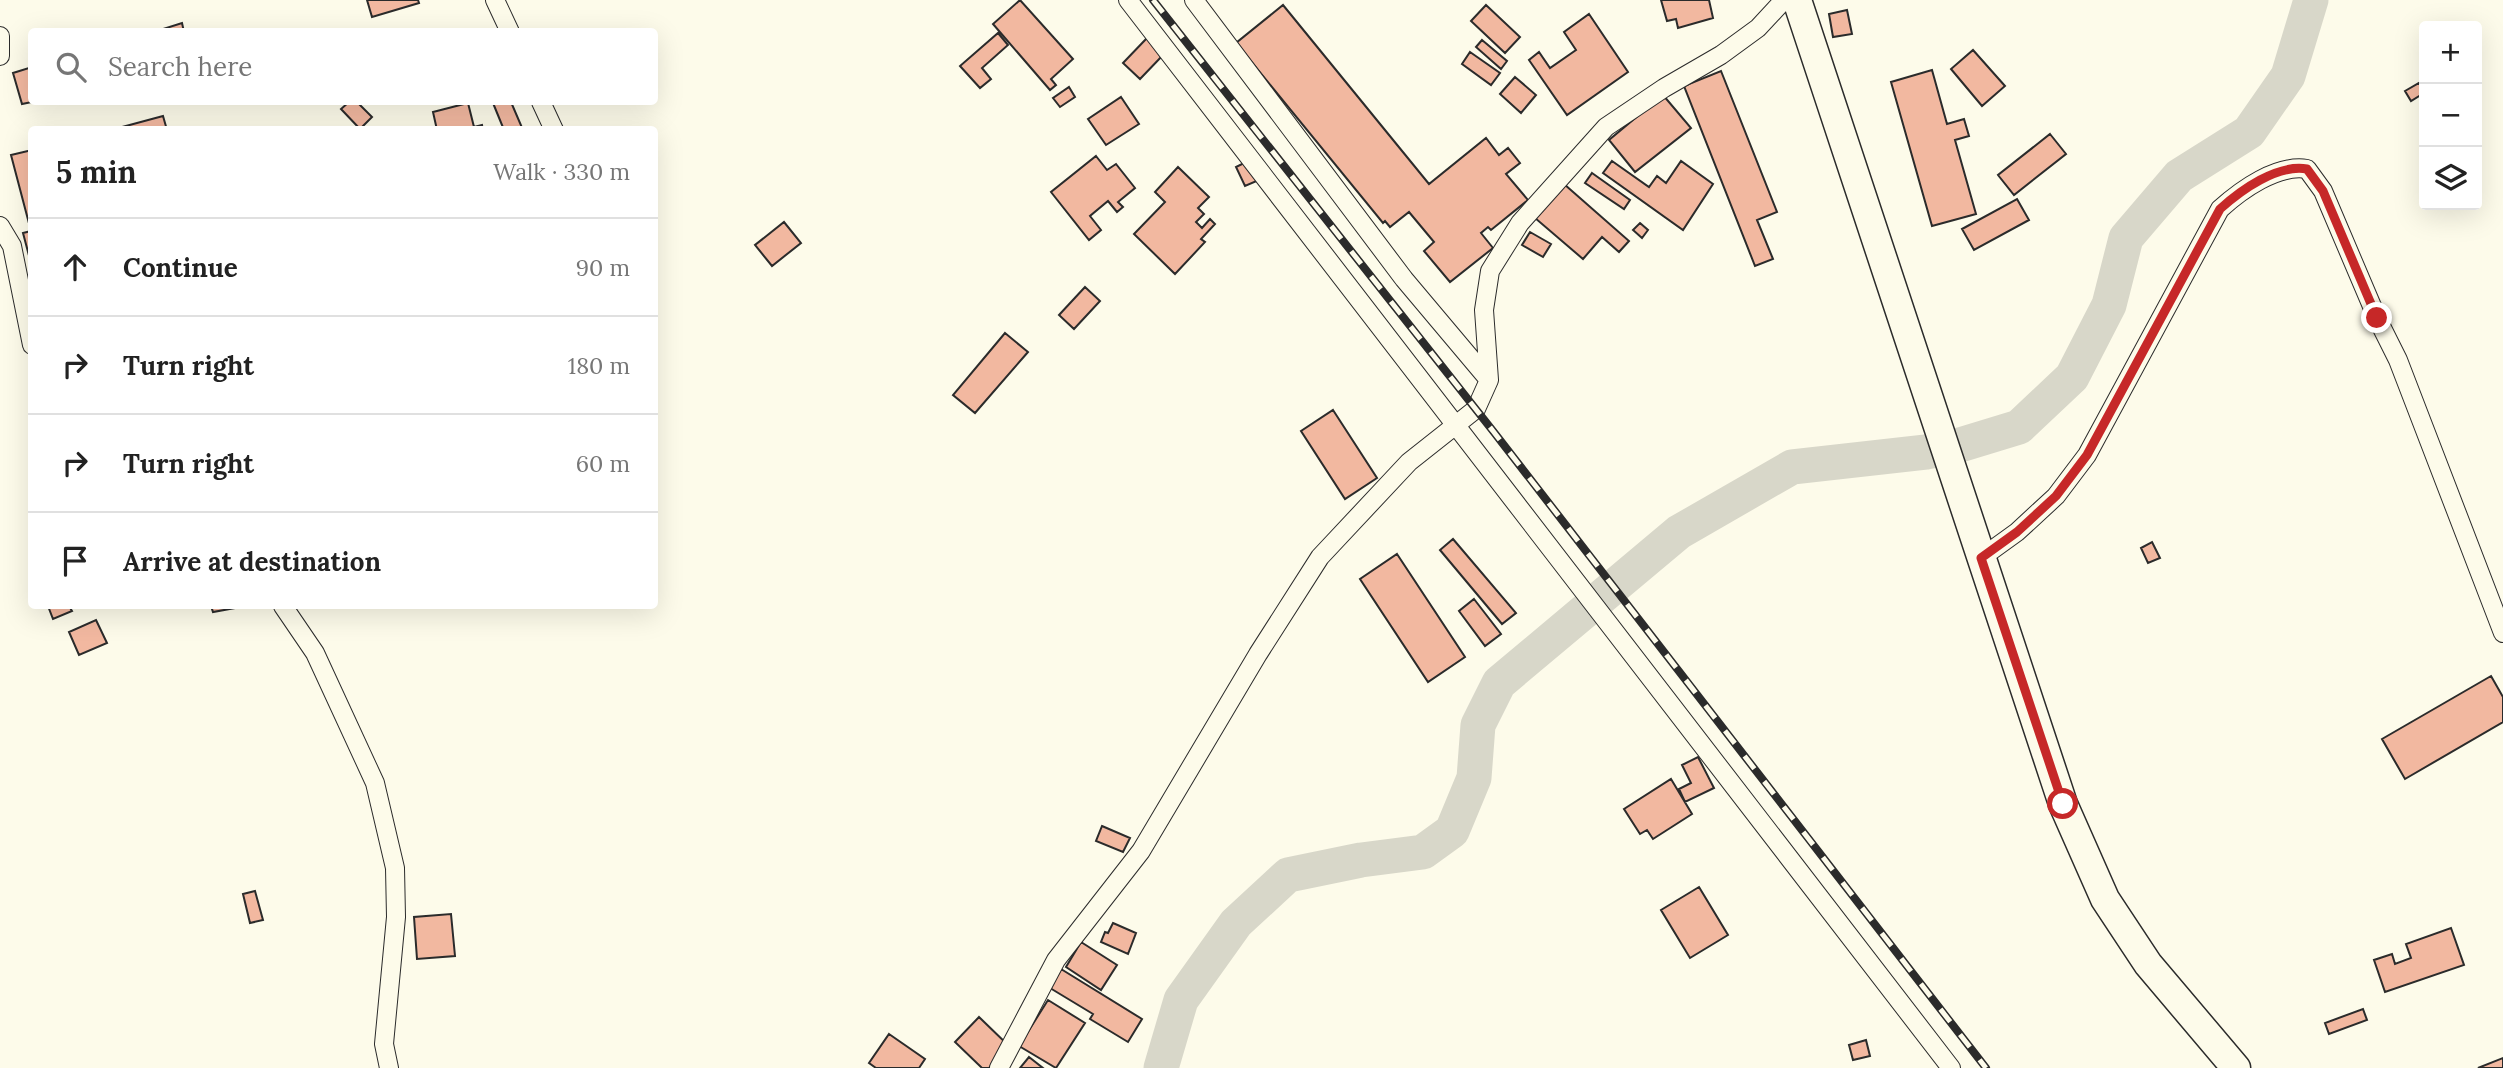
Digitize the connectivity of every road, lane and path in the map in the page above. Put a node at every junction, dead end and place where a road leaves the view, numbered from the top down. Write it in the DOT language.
graph roads {
  1 [pos="495,0"];
  2 [pos="1128,0"];
  3 [pos="1194,0"];
  4 [pos="1784,0"];
  5 [pos="1797,0"];
  6 [pos="508,28"];
  7 [pos="0,36"];
  8 [pos="0,57"];
  9 [pos="542,105"];
  10 [pos="552,126"];
  11 [pos="0,226"];
  12 [pos="28,325"];
  13 [pos="1489,380"];
  14 [pos="1456,423"];
  15 [pos="1981,558"];
  16 [pos="285,609"];
  17 [pos="2503,633"];
  18 [pos="389,1068"];
  19 [pos="999,1068"];
  20 [pos="1951,1068"];
  21 [pos="2236,1068"];
  1 -- 6 [label="street"];
  2 -- 14 [label="street"];
  3 -- 13 [label="street"];
  4 -- 13 [label="street"];
  5 -- 15 [label="main road"];
  7 -- 8 [label="street"];
  9 -- 10 [label="street"];
  11 -- 12 [label="street"];
  13 -- 14 [label="street"];
  14 -- 19 [label="street"];
  14 -- 20 [label="street"];
  15 -- 17 [label="street"];
  15 -- 21 [label="main road"];
  16 -- 18 [label="street"];
}
